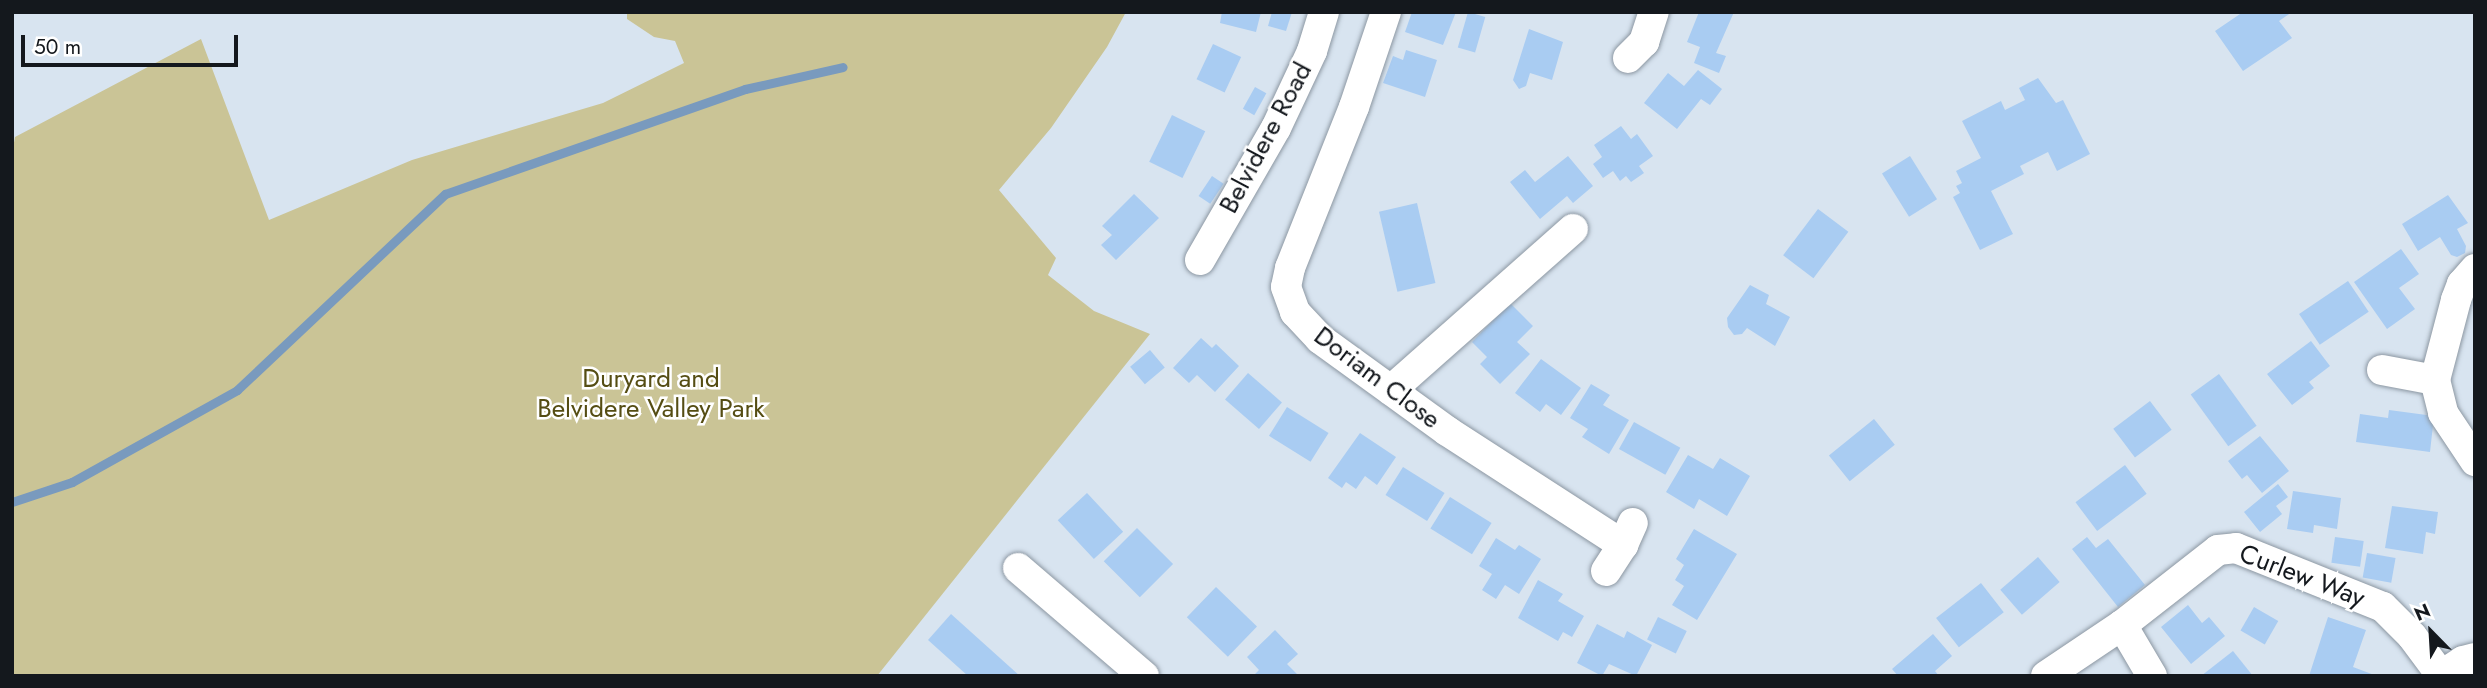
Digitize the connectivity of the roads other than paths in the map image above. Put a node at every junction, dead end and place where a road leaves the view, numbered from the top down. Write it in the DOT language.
graph roads {
  1 [pos="1324,12"];
  2 [pos="1386,12"];
  3 [pos="1650,14"];
  4 [pos="1628,58"];
  5 [pos="1573,229"];
  6 [pos="1200,260"];
  7 [pos="2475,269"];
  8 [pos="2382,370"];
  9 [pos="2435,380"];
  10 [pos="1391,390"];
  11 [pos="2475,461"];
  12 [pos="1018,568"];
  13 [pos="1606,571"];
  14 [pos="2122,625"];
  15 [pos="2475,657"];
  16 [pos="2441,675"];
  17 [pos="1144,676"];
  18 [pos="2046,676"];
  19 [pos="2152,676"];
  1 -- 6 [label="street, Belvidere Road"];
  2 -- 10 [label="street, Doriam Close"];
  3 -- 4 [label="street"];
  5 -- 10 [label="street"];
  7 -- 9 [label="street"];
  8 -- 9 [label="street"];
  9 -- 11 [label="street"];
  10 -- 13 [label="street, Doriam Close"];
  12 -- 17 [label="street"];
  14 -- 16 [label="street, Curlew Way"];
  14 -- 18 [label="street, Curlew Way"];
  14 -- 19 [label="street"];
  15 -- 16 [label="street"];
}
